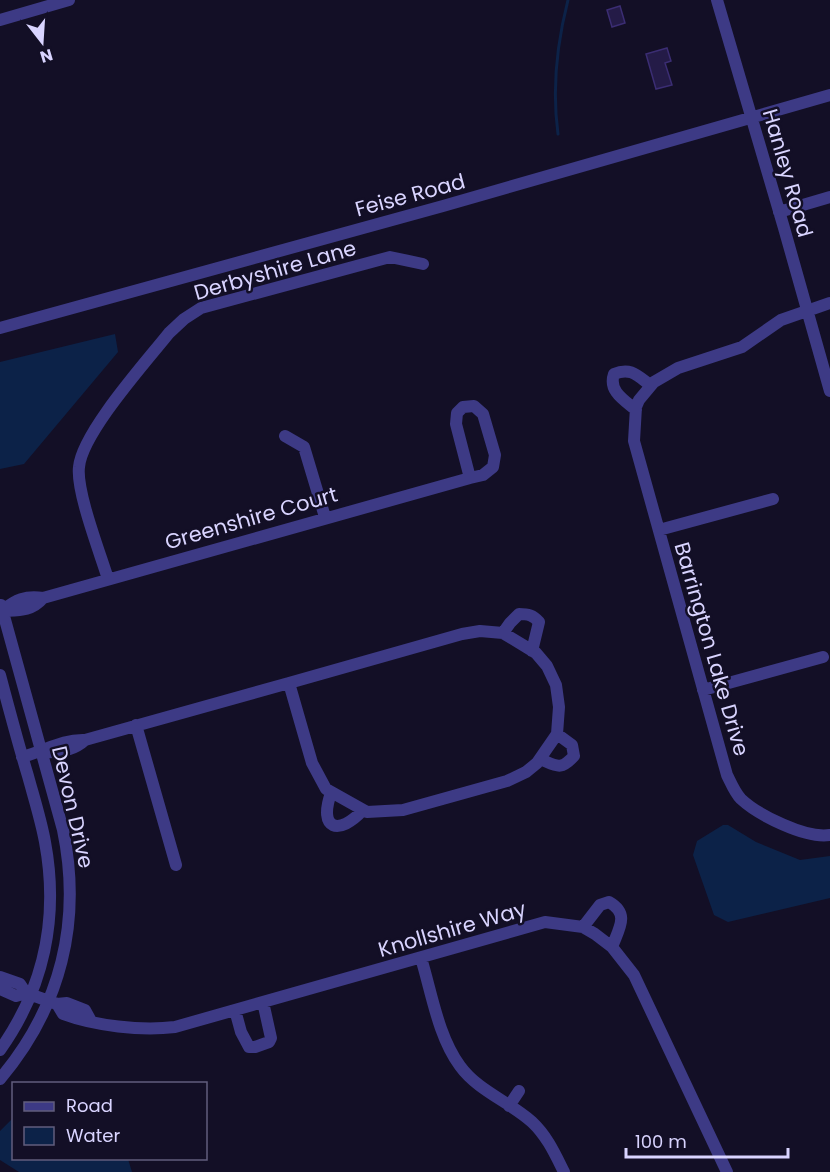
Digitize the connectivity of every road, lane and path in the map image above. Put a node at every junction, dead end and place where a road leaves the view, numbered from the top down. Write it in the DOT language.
graph roads {
  1 [pos="69,0"];
  2 [pos="717,0"];
  3 [pos="0,20"];
  4 [pos="830,95"];
  5 [pos="752,119"];
  6 [pos="830,197"];
  7 [pos="779,212"];
  8 [pos="423,264"];
  9 [pos="830,303"];
  10 [pos="806,310"];
  11 [pos="0,328"];
  12 [pos="650,385"];
  13 [pos="830,391"];
  14 [pos="636,410"];
  15 [pos="285,436"];
  16 [pos="470,478"];
  17 [pos="773,499"];
  18 [pos="325,517"];
  19 [pos="659,530"];
  20 [pos="108,579"];
  21 [pos="1,608"];
  22 [pos="503,633"];
  23 [pos="532,651"];
  24 [pos="824,657"];
  25 [pos="0,675"];
  26 [pos="289,683"];
  27 [pos="703,690"];
  28 [pos="136,725"];
  29 [pos="557,734"];
  30 [pos="41,752"];
  31 [pos="22,757"];
  32 [pos="540,759"];
  33 [pos="331,793"];
  34 [pos="363,810"];
  35 [pos="830,835"];
  36 [pos="176,865"];
  37 [pos="584,927"];
  38 [pos="612,946"];
  39 [pos="421,958"];
  40 [pos="0,977"];
  41 [pos="0,989"];
  42 [pos="29,994"];
  43 [pos="263,1002"];
  44 [pos="53,1003"];
  45 [pos="234,1010"];
  46 [pos="0,1050"];
  47 [pos="0,1079"];
  48 [pos="519,1090"];
  49 [pos="509,1106"];
  50 [pos="564,1172"];
  51 [pos="727,1172"];
  1 -- 3 [label="street"];
  2 -- 5 [label="street, Hanley Road"];
  4 -- 5 [label="street, Feise Road"];
  5 -- 7 [label="street, Hanley Road"];
  5 -- 11 [label="street, Feise Road"];
  6 -- 7 [label="street"];
  7 -- 10 [label="street, Hanley Road"];
  8 -- 20 [label="street, Derbyshire Lane"];
  9 -- 10 [label="street, Barrington Lake Drive"];
  10 -- 12 [label="street, Barrington Lake Drive"];
  10 -- 13 [label="street, Hanley Road"];
  12 -- 14 [label="street, Barrington Lake Drive"];
  12 -- 14 [label="street"];
  14 -- 19 [label="street, Barrington Lake Drive"];
  15 -- 18 [label="street"];
  16 -- 16 [label="street, Greenshire Court"];
  16 -- 18 [label="street, Greenshire Court"];
  17 -- 19 [label="street"];
  18 -- 20 [label="street, Greenshire Court"];
  19 -- 27 [label="street, Barrington Lake Drive"];
  20 -- 21 [label="street, Greenshire Court"];
  21 -- 30 [label="street, Devon Drive"];
  22 -- 23 [label="street"];
  22 -- 23 [label="street"];
  22 -- 26 [label="street"];
  23 -- 29 [label="street"];
  24 -- 27 [label="street"];
  25 -- 31 [label="street, Devon Drive"];
  26 -- 28 [label="street"];
  26 -- 33 [label="street"];
  27 -- 35 [label="street, Barrington Lake Drive"];
  28 -- 30 [label="street"];
  28 -- 36 [label="street"];
  29 -- 32 [label="street"];
  29 -- 32 [label="street"];
  30 -- 31 [label="street"];
  30 -- 44 [label="street, Devon Drive"];
  31 -- 42 [label="street, Devon Drive"];
  32 -- 34 [label="street"];
  33 -- 34 [label="street"];
  33 -- 34 [label="street"];
  37 -- 38 [label="street, Knollshire Way"];
  37 -- 38 [label="street"];
  37 -- 39 [label="street, Knollshire Way"];
  38 -- 51 [label="street, Knollshire Way"];
  39 -- 43 [label="street, Knollshire Way"];
  39 -- 49 [label="street"];
  40 -- 42 [label="street"];
  41 -- 42 [label="street"];
  42 -- 44 [label="street, Knollshire Way"];
  42 -- 46 [label="street, Devon Drive"];
  43 -- 45 [label="street, Knollshire Way"];
  43 -- 45 [label="street"];
  44 -- 45 [label="street, Knollshire Way"];
  44 -- 47 [label="street, Devon Drive"];
  48 -- 49 [label="street"];
  49 -- 50 [label="street"];
}
